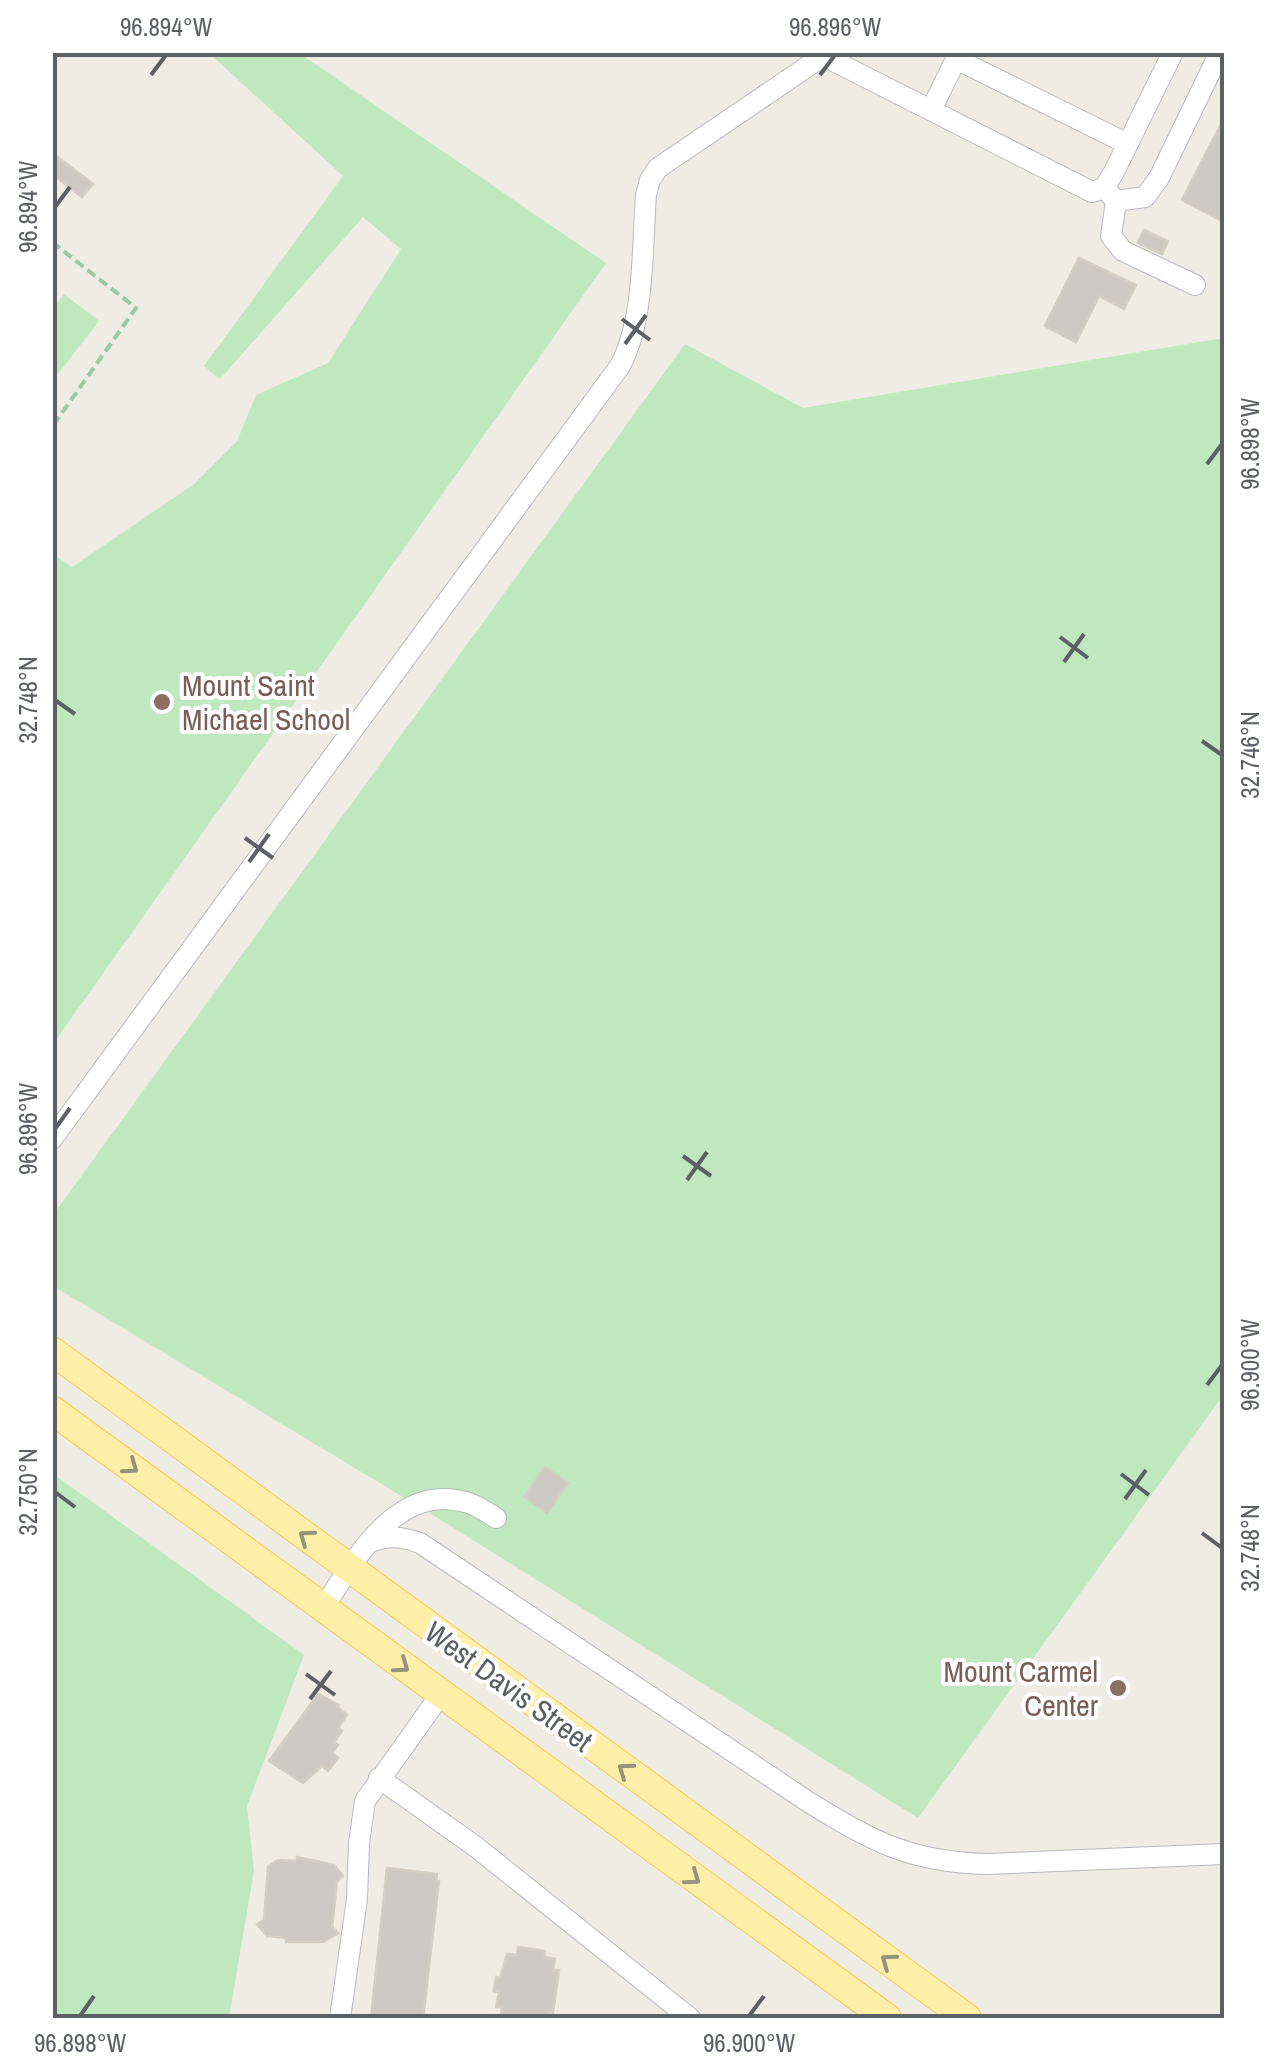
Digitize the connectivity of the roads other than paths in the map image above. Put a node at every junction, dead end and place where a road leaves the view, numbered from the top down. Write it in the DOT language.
graph roads {
  1 [pos="1173,52"];
  2 [pos="826,54"];
  3 [pos="1213,55"];
  4 [pos="931,110"];
  5 [pos="1128,144"];
  6 [pos="1110,195"];
  7 [pos="1195,285"];
  8 [pos="52,1139"];
  9 [pos="52,1351"];
  10 [pos="52,1410"];
  11 [pos="496,1518"];
  12 [pos="368,1544"];
  13 [pos="349,1570"];
  14 [pos="323,1608"];
  15 [pos="441,1694"];
  16 [pos="379,1778"];
  17 [pos="1224,1854"];
  18 [pos="340,2018"];
  19 [pos="690,2018"];
  20 [pos="887,2018"];
  21 [pos="967,2018"];
  1 -- 5 [label="lane"];
  2 -- 4 [label="lane"];
  2 -- 8 [label="lane"];
  3 -- 6 [label="lane"];
  4 -- 5 [label="lane"];
  4 -- 6 [label="lane"];
  5 -- 6 [label="lane"];
  6 -- 7 [label="lane"];
  13 -- 9 [label="main road, West Davis Street, one-way"];
  10 -- 14 [label="main road, West Davis Street, one-way"];
  11 -- 12 [label="lane"];
  12 -- 13 [label="lane"];
  12 -- 17 [label="lane"];
  13 -- 14 [label="lane"];
  21 -- 13 [label="main road, West Davis Street, one-way"];
  14 -- 15 [label="main road, West Davis Street, one-way"];
  15 -- 16 [label="lane"];
  15 -- 20 [label="main road, West Davis Street, one-way"];
  16 -- 18 [label="lane"];
  16 -- 19 [label="lane"];
}
